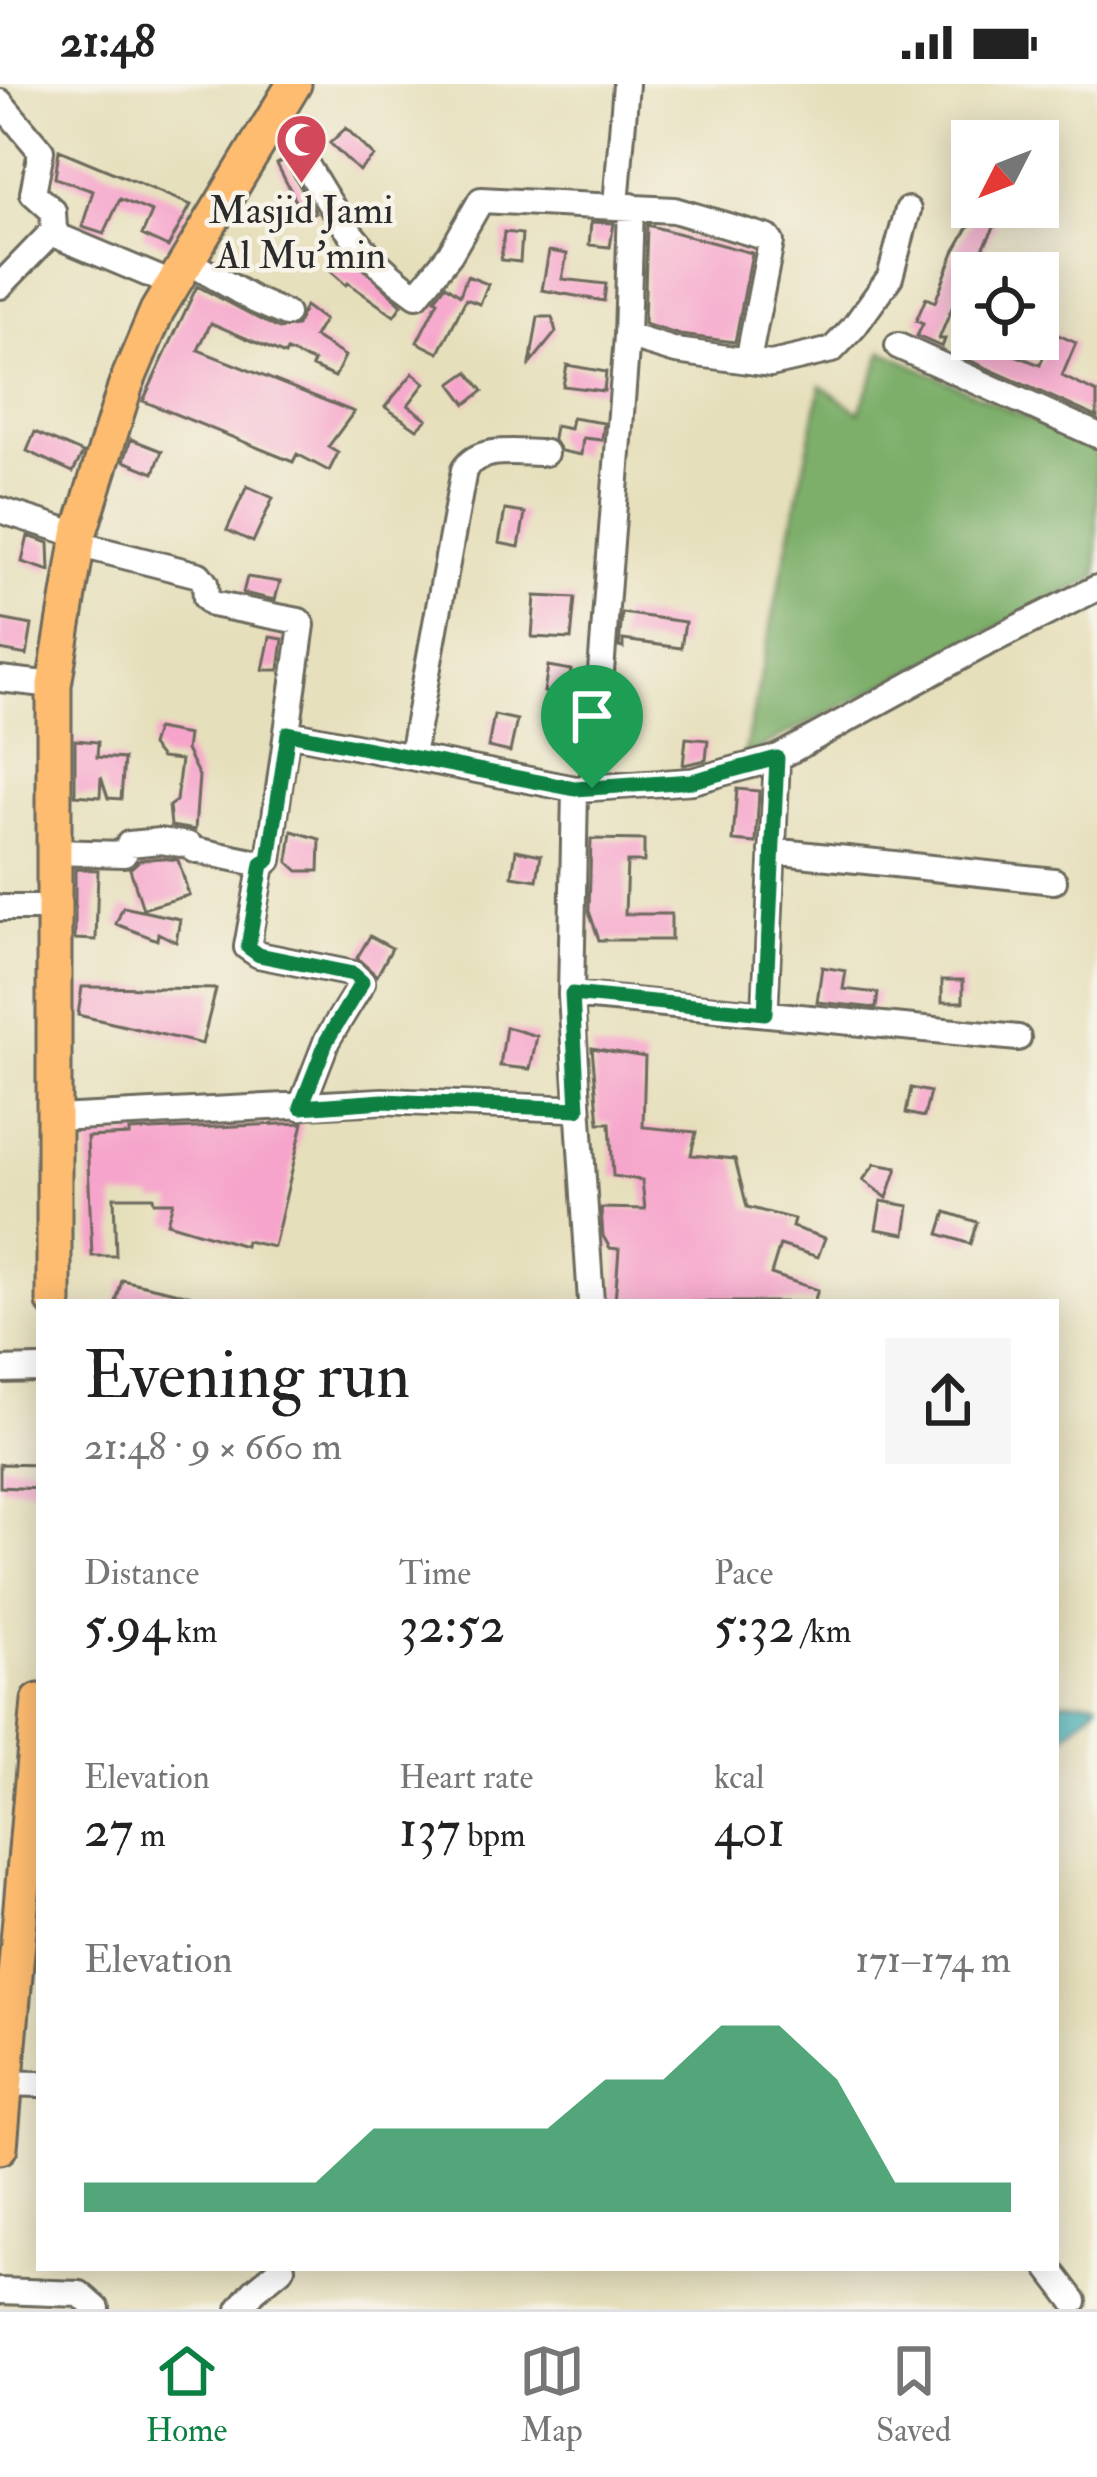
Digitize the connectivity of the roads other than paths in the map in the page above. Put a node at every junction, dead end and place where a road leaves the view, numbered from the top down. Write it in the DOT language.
graph roads {
  1 [pos="626,84"];
  2 [pos="285,99"];
  3 [pos="0,102"];
  4 [pos="623,206"];
  5 [pos="908,210"];
  6 [pos="54,230"];
  7 [pos="179,272"];
  8 [pos="0,286"];
  9 [pos="286,314"];
  10 [pos="626,336"];
  11 [pos="898,346"];
  12 [pos="748,361"];
  13 [pos="1097,435"];
  14 [pos="545,453"];
  15 [pos="0,510"];
  16 [pos="78,540"];
  17 [pos="1097,588"];
  18 [pos="0,679"];
  19 [pos="54,685"];
  20 [pos="288,733"];
  21 [pos="412,755"];
  22 [pos="777,758"];
  23 [pos="583,788"];
  24 [pos="772,851"];
  25 [pos="52,852"];
  26 [pos="262,864"];
  27 [pos="1054,881"];
  28 [pos="0,908"];
  29 [pos="52,908"];
  30 [pos="572,994"];
  31 [pos="765,1013"];
  32 [pos="1018,1038"];
  33 [pos="301,1107"];
  34 [pos="578,1109"];
  35 [pos="56,1118"];
  36 [pos="54,1299"];
  37 [pos="591,1299"];
  38 [pos="36,1369"];
  39 [pos="0,1370"];
  40 [pos="36,1749"];
  41 [pos="15,2084"];
  42 [pos="0,2147"];
  43 [pos="278,2271"];
  44 [pos="1052,2271"];
  45 [pos="0,2291"];
  46 [pos="1078,2299"];
  47 [pos="97,2309"];
  48 [pos="240,2309"];
  1 -- 4 [label="street"];
  2 -- 4 [label="street"];
  2 -- 7 [label="main road"];
  3 -- 6 [label="street"];
  4 -- 10 [label="street"];
  4 -- 12 [label="street"];
  5 -- 12 [label="street"];
  6 -- 7 [label="street"];
  6 -- 8 [label="street"];
  7 -- 9 [label="street"];
  7 -- 16 [label="main road"];
  10 -- 12 [label="street"];
  10 -- 23 [label="street"];
  11 -- 13 [label="street"];
  14 -- 21 [label="street"];
  15 -- 16 [label="street"];
  16 -- 19 [label="main road"];
  16 -- 20 [label="street"];
  17 -- 22 [label="street"];
  18 -- 19 [label="street"];
  19 -- 25 [label="main road"];
  20 -- 21 [label="street"];
  20 -- 26 [label="street"];
  21 -- 23 [label="street"];
  22 -- 23 [label="street"];
  22 -- 24 [label="street"];
  23 -- 30 [label="street"];
  24 -- 27 [label="street"];
  24 -- 31 [label="street"];
  25 -- 26 [label="street"];
  25 -- 29 [label="main road"];
  26 -- 33 [label="street"];
  28 -- 29 [label="street"];
  29 -- 35 [label="main road"];
  30 -- 31 [label="street"];
  30 -- 34 [label="street"];
  31 -- 32 [label="street"];
  33 -- 34 [label="street"];
  33 -- 35 [label="street"];
  34 -- 37 [label="street"];
  35 -- 36 [label="main road"];
  38 -- 39 [label="street"];
  40 -- 41 [label="main road"];
  41 -- 42 [label="main road"];
  43 -- 48 [label="street"];
  44 -- 46 [label="street"];
  45 -- 47 [label="street"];
}
